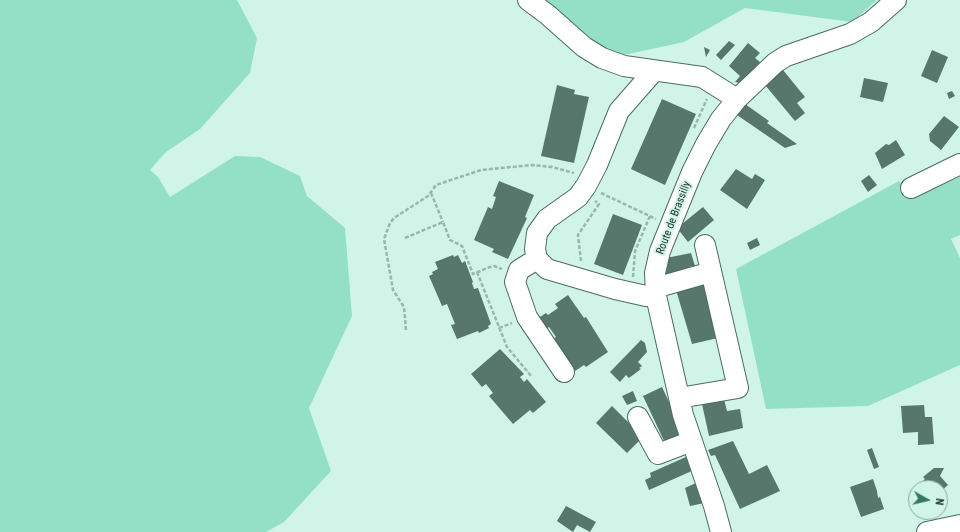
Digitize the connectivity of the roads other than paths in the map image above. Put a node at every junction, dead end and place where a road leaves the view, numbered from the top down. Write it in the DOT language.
graph roads {
  1 [pos="528,0"];
  2 [pos="896,0"];
  3 [pos="654,71"];
  4 [pos="737,99"];
  5 [pos="960,164"];
  6 [pos="911,188"];
  7 [pos="704,245"];
  8 [pos="537,259"];
  9 [pos="711,272"];
  10 [pos="655,292"];
  11 [pos="564,372"];
  12 [pos="679,398"];
  13 [pos="638,417"];
  14 [pos="692,441"];
  15 [pos="960,525"];
  16 [pos="721,532"];
  17 [pos="927,532"];
  1 -- 3 [label="street"];
  2 -- 4 [label="street, Route de Brassilly"];
  3 -- 4 [label="street"];
  3 -- 8 [label="street"];
  4 -- 10 [label="street, Route de Brassilly"];
  5 -- 6 [label="street"];
  7 -- 9 [label="street"];
  8 -- 10 [label="street"];
  8 -- 11 [label="street"];
  9 -- 10 [label="street"];
  9 -- 12 [label="street"];
  10 -- 12 [label="street, Route de Brassilly"];
  12 -- 14 [label="street, Route de Brassilly"];
  13 -- 14 [label="street"];
  14 -- 16 [label="street, Route de Brassilly"];
  15 -- 17 [label="street"];
}
